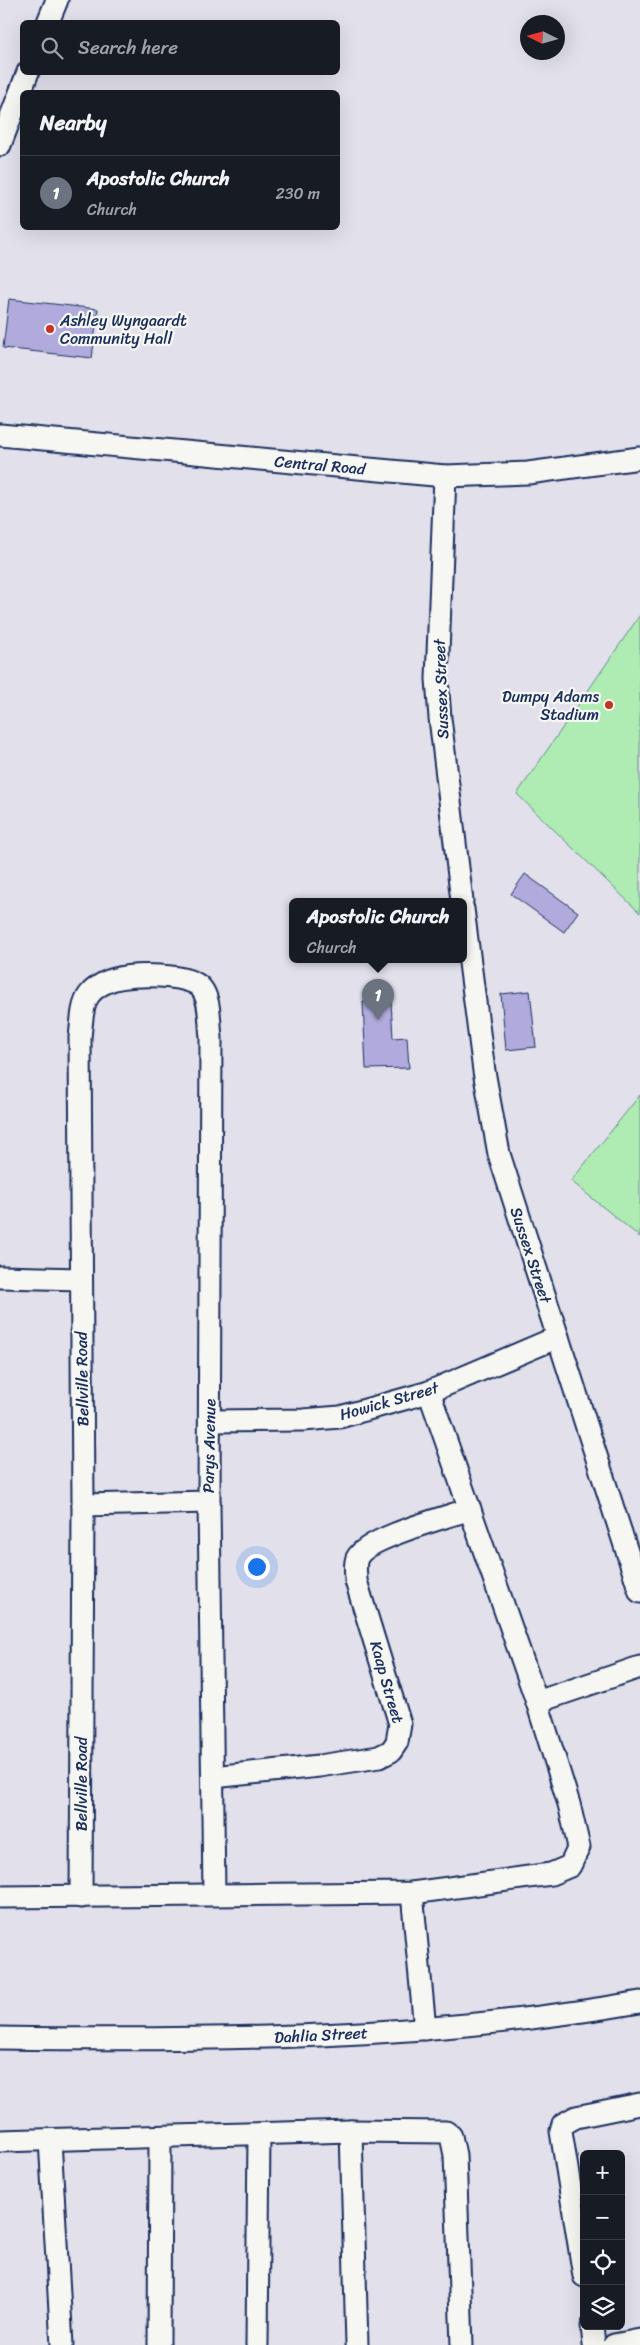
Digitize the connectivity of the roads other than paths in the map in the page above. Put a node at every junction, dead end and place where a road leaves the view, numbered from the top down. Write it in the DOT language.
graph roads {
  1 [pos="57,0"];
  2 [pos="49,20"];
  3 [pos="27,75"];
  4 [pos="21,90"];
  5 [pos="20,93"];
  6 [pos="0,145"];
  7 [pos="0,435"];
  8 [pos="640,458"];
  9 [pos="445,476"];
  10 [pos="462,898"];
  11 [pos="467,940"];
  12 [pos="206,999"];
  13 [pos="0,1277"];
  14 [pos="81,1279"];
  15 [pos="558,1337"];
  16 [pos="429,1392"];
  17 [pos="210,1421"];
  18 [pos="209,1502"];
  19 [pos="83,1505"];
  20 [pos="470,1509"];
  21 [pos="640,1592"];
  22 [pos="640,1667"];
  23 [pos="537,1702"];
  24 [pos="213,1777"];
  25 [pos="412,1893"];
  26 [pos="214,1894"];
  27 [pos="0,1896"];
  28 [pos="81,1897"];
  29 [pos="640,2002"];
  30 [pos="426,2029"];
  31 [pos="0,2038"];
  32 [pos="640,2104"];
  33 [pos="351,2131"];
  34 [pos="259,2134"];
  35 [pos="160,2138"];
  36 [pos="50,2140"];
  37 [pos="0,2141"];
  38 [pos="580,2250"];
  39 [pos="592,2330"];
  40 [pos="640,2340"];
  41 [pos="62,2345"];
  42 [pos="159,2345"];
  43 [pos="257,2345"];
  44 [pos="357,2345"];
  45 [pos="462,2345"];
  46 [pos="594,2345"];
  47 [pos="614,2345"];
  1 -- 2 [label="street"];
  3 -- 4 [label="street"];
  5 -- 6 [label="street"];
  7 -- 9 [label="street, Central Road"];
  8 -- 9 [label="street, Central Road"];
  9 -- 10 [label="street, Sussex Street"];
  11 -- 15 [label="street, Sussex Street"];
  12 -- 14 [label="street, Bellville Road"];
  12 -- 17 [label="street, Parys Avenue"];
  13 -- 14 [label="street"];
  14 -- 19 [label="street, Bellville Road"];
  15 -- 16 [label="street, Howick Street"];
  15 -- 21 [label="street, Sussex Street"];
  16 -- 17 [label="street, Howick Street"];
  16 -- 20 [label="street"];
  17 -- 18 [label="street, Parys Avenue"];
  18 -- 19 [label="street"];
  18 -- 24 [label="street, Parys Avenue"];
  19 -- 28 [label="street, Bellville Road"];
  20 -- 23 [label="street"];
  20 -- 24 [label="street, Kaap Street"];
  22 -- 23 [label="street"];
  23 -- 25 [label="street"];
  24 -- 26 [label="street, Parys Avenue"];
  25 -- 26 [label="street"];
  25 -- 30 [label="street"];
  26 -- 28 [label="street"];
  27 -- 28 [label="street"];
  29 -- 30 [label="street, Dahlia Street"];
  30 -- 31 [label="street, Dahlia Street"];
  32 -- 38 [label="street"];
  33 -- 34 [label="street"];
  33 -- 44 [label="street"];
  33 -- 45 [label="street"];
  34 -- 35 [label="street"];
  34 -- 43 [label="street"];
  35 -- 36 [label="street"];
  35 -- 42 [label="street"];
  36 -- 37 [label="street"];
  36 -- 41 [label="street"];
  39 -- 46 [label="street"];
  40 -- 47 [label="street"];
}
